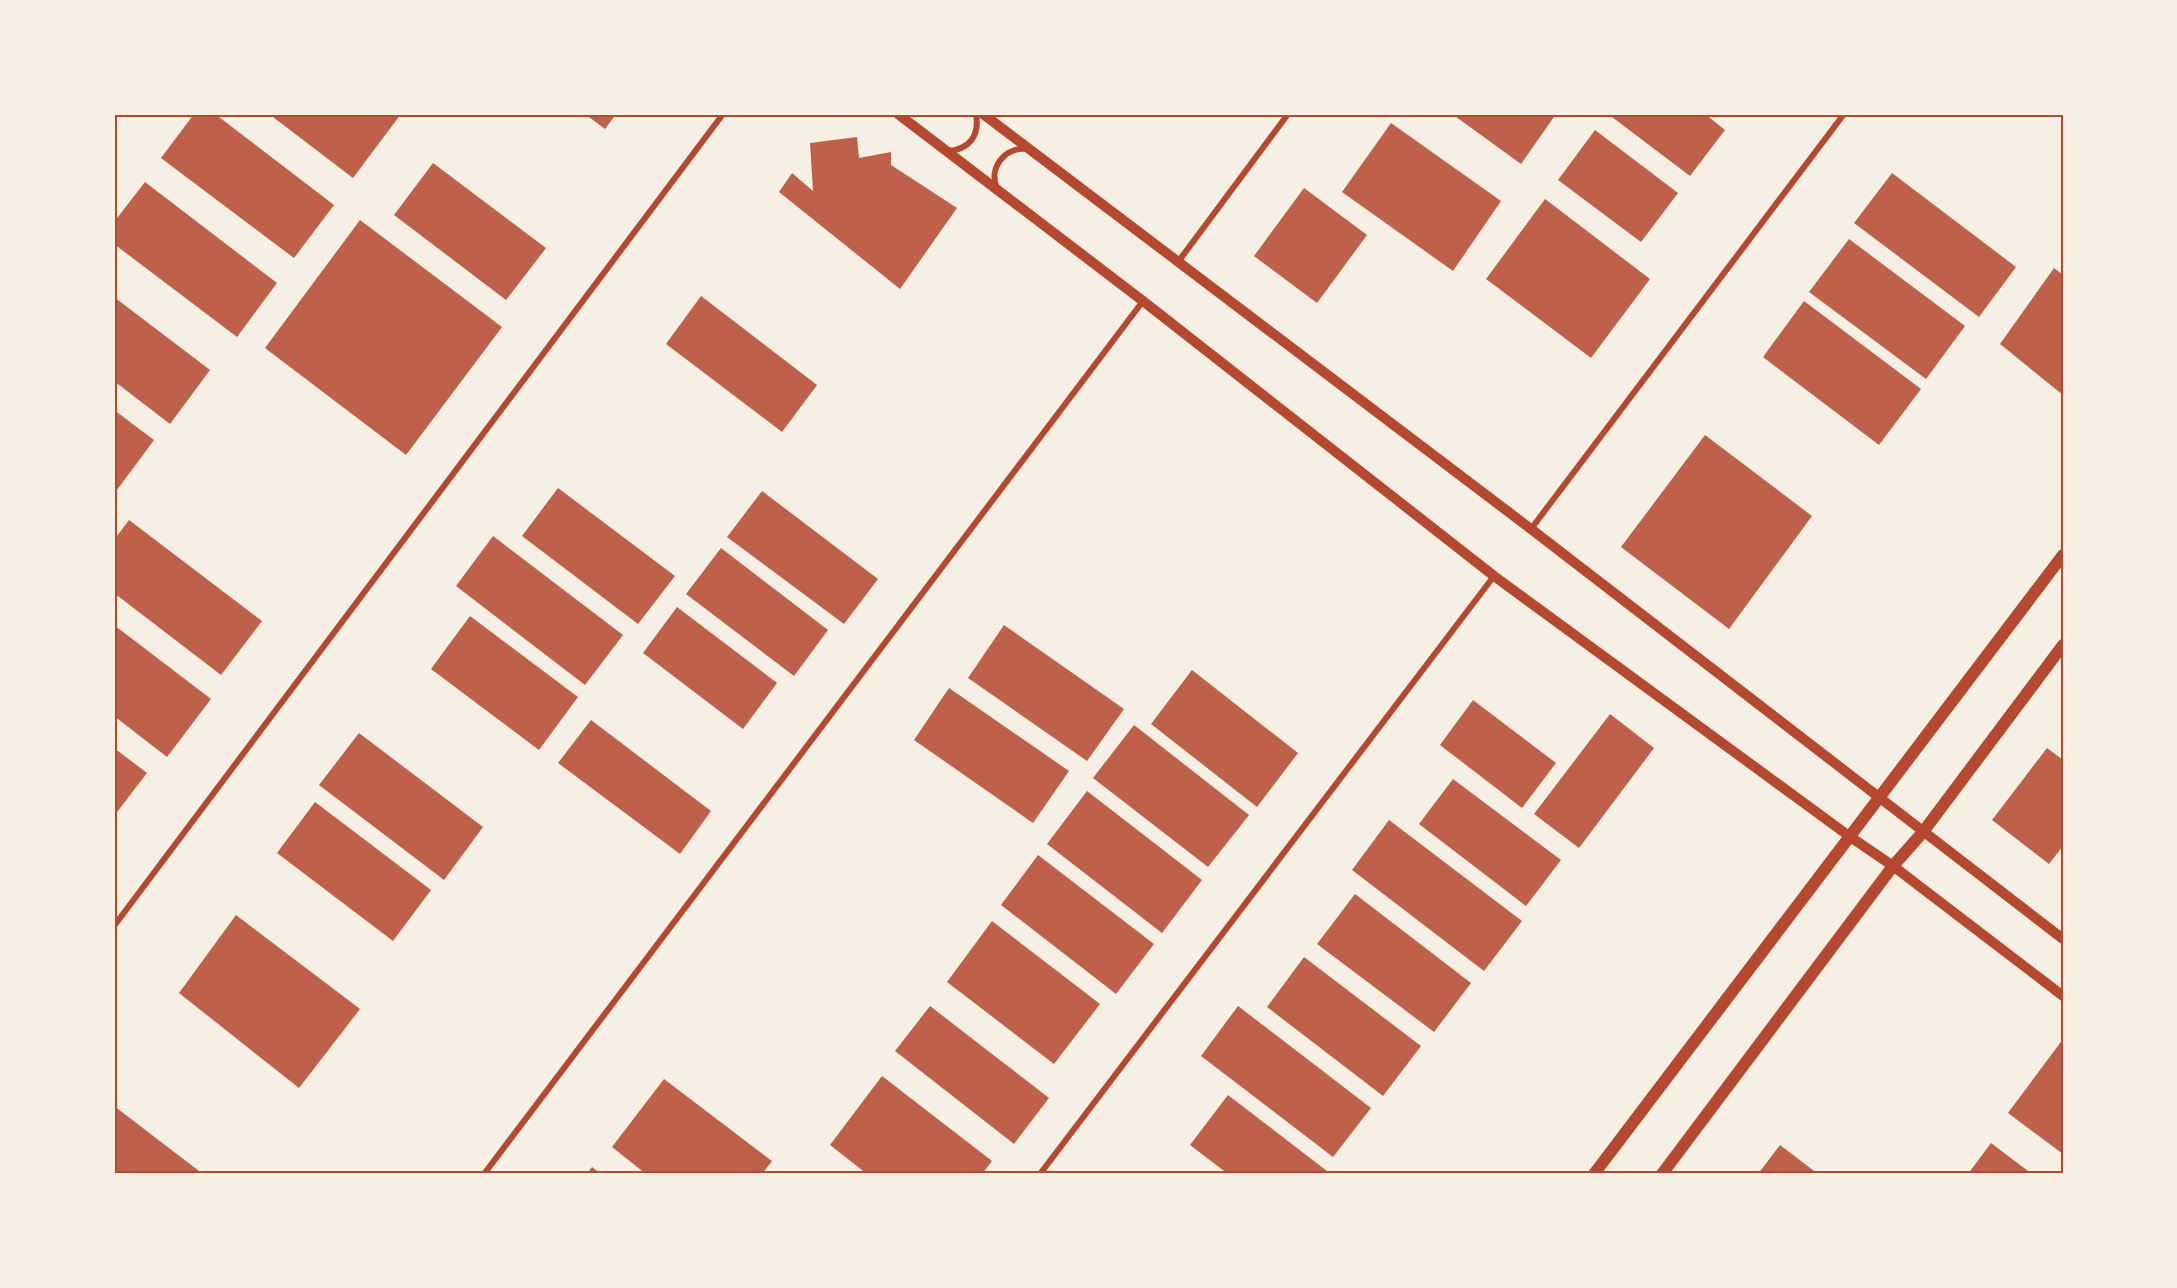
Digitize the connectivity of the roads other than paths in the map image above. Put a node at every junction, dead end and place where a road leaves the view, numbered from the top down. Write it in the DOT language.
graph roads {
  1 [pos="723,114"];
  2 [pos="898,114"];
  3 [pos="976,114"];
  4 [pos="983,114"];
  5 [pos="1288,114"];
  6 [pos="1844,114"];
  7 [pos="1031,150"];
  8 [pos="947,151"];
  9 [pos="999,191"];
  10 [pos="1178,262"];
  11 [pos="1143,301"];
  12 [pos="1531,529"];
  13 [pos="2063,555"];
  14 [pos="1494,576"];
  15 [pos="2063,645"];
  16 [pos="1878,798"];
  17 [pos="1923,832"];
  18 [pos="1849,836"];
  19 [pos="1893,866"];
  20 [pos="114,926"];
  21 [pos="2063,939"];
  22 [pos="2063,996"];
  23 [pos="484,1174"];
  24 [pos="1040,1174"];
  25 [pos="1594,1174"];
  26 [pos="1662,1174"];
  1 -- 20 [label="street"];
  2 -- 8 [label="street"];
  3 -- 8 [label="street"];
  4 -- 7 [label="street"];
  5 -- 10 [label="street"];
  6 -- 12 [label="street"];
  7 -- 9 [label="street"];
  7 -- 10 [label="street"];
  8 -- 9 [label="street"];
  9 -- 11 [label="street"];
  10 -- 12 [label="street"];
  11 -- 14 [label="street"];
  11 -- 23 [label="street"];
  12 -- 16 [label="street"];
  13 -- 16 [label="main road"];
  14 -- 18 [label="street"];
  14 -- 24 [label="street"];
  15 -- 17 [label="main road"];
  16 -- 17 [label="street"];
  16 -- 18 [label="main road"];
  17 -- 19 [label="main road"];
  17 -- 21 [label="street"];
  18 -- 19 [label="street"];
  18 -- 25 [label="main road"];
  19 -- 22 [label="street"];
  19 -- 26 [label="main road"];
}
